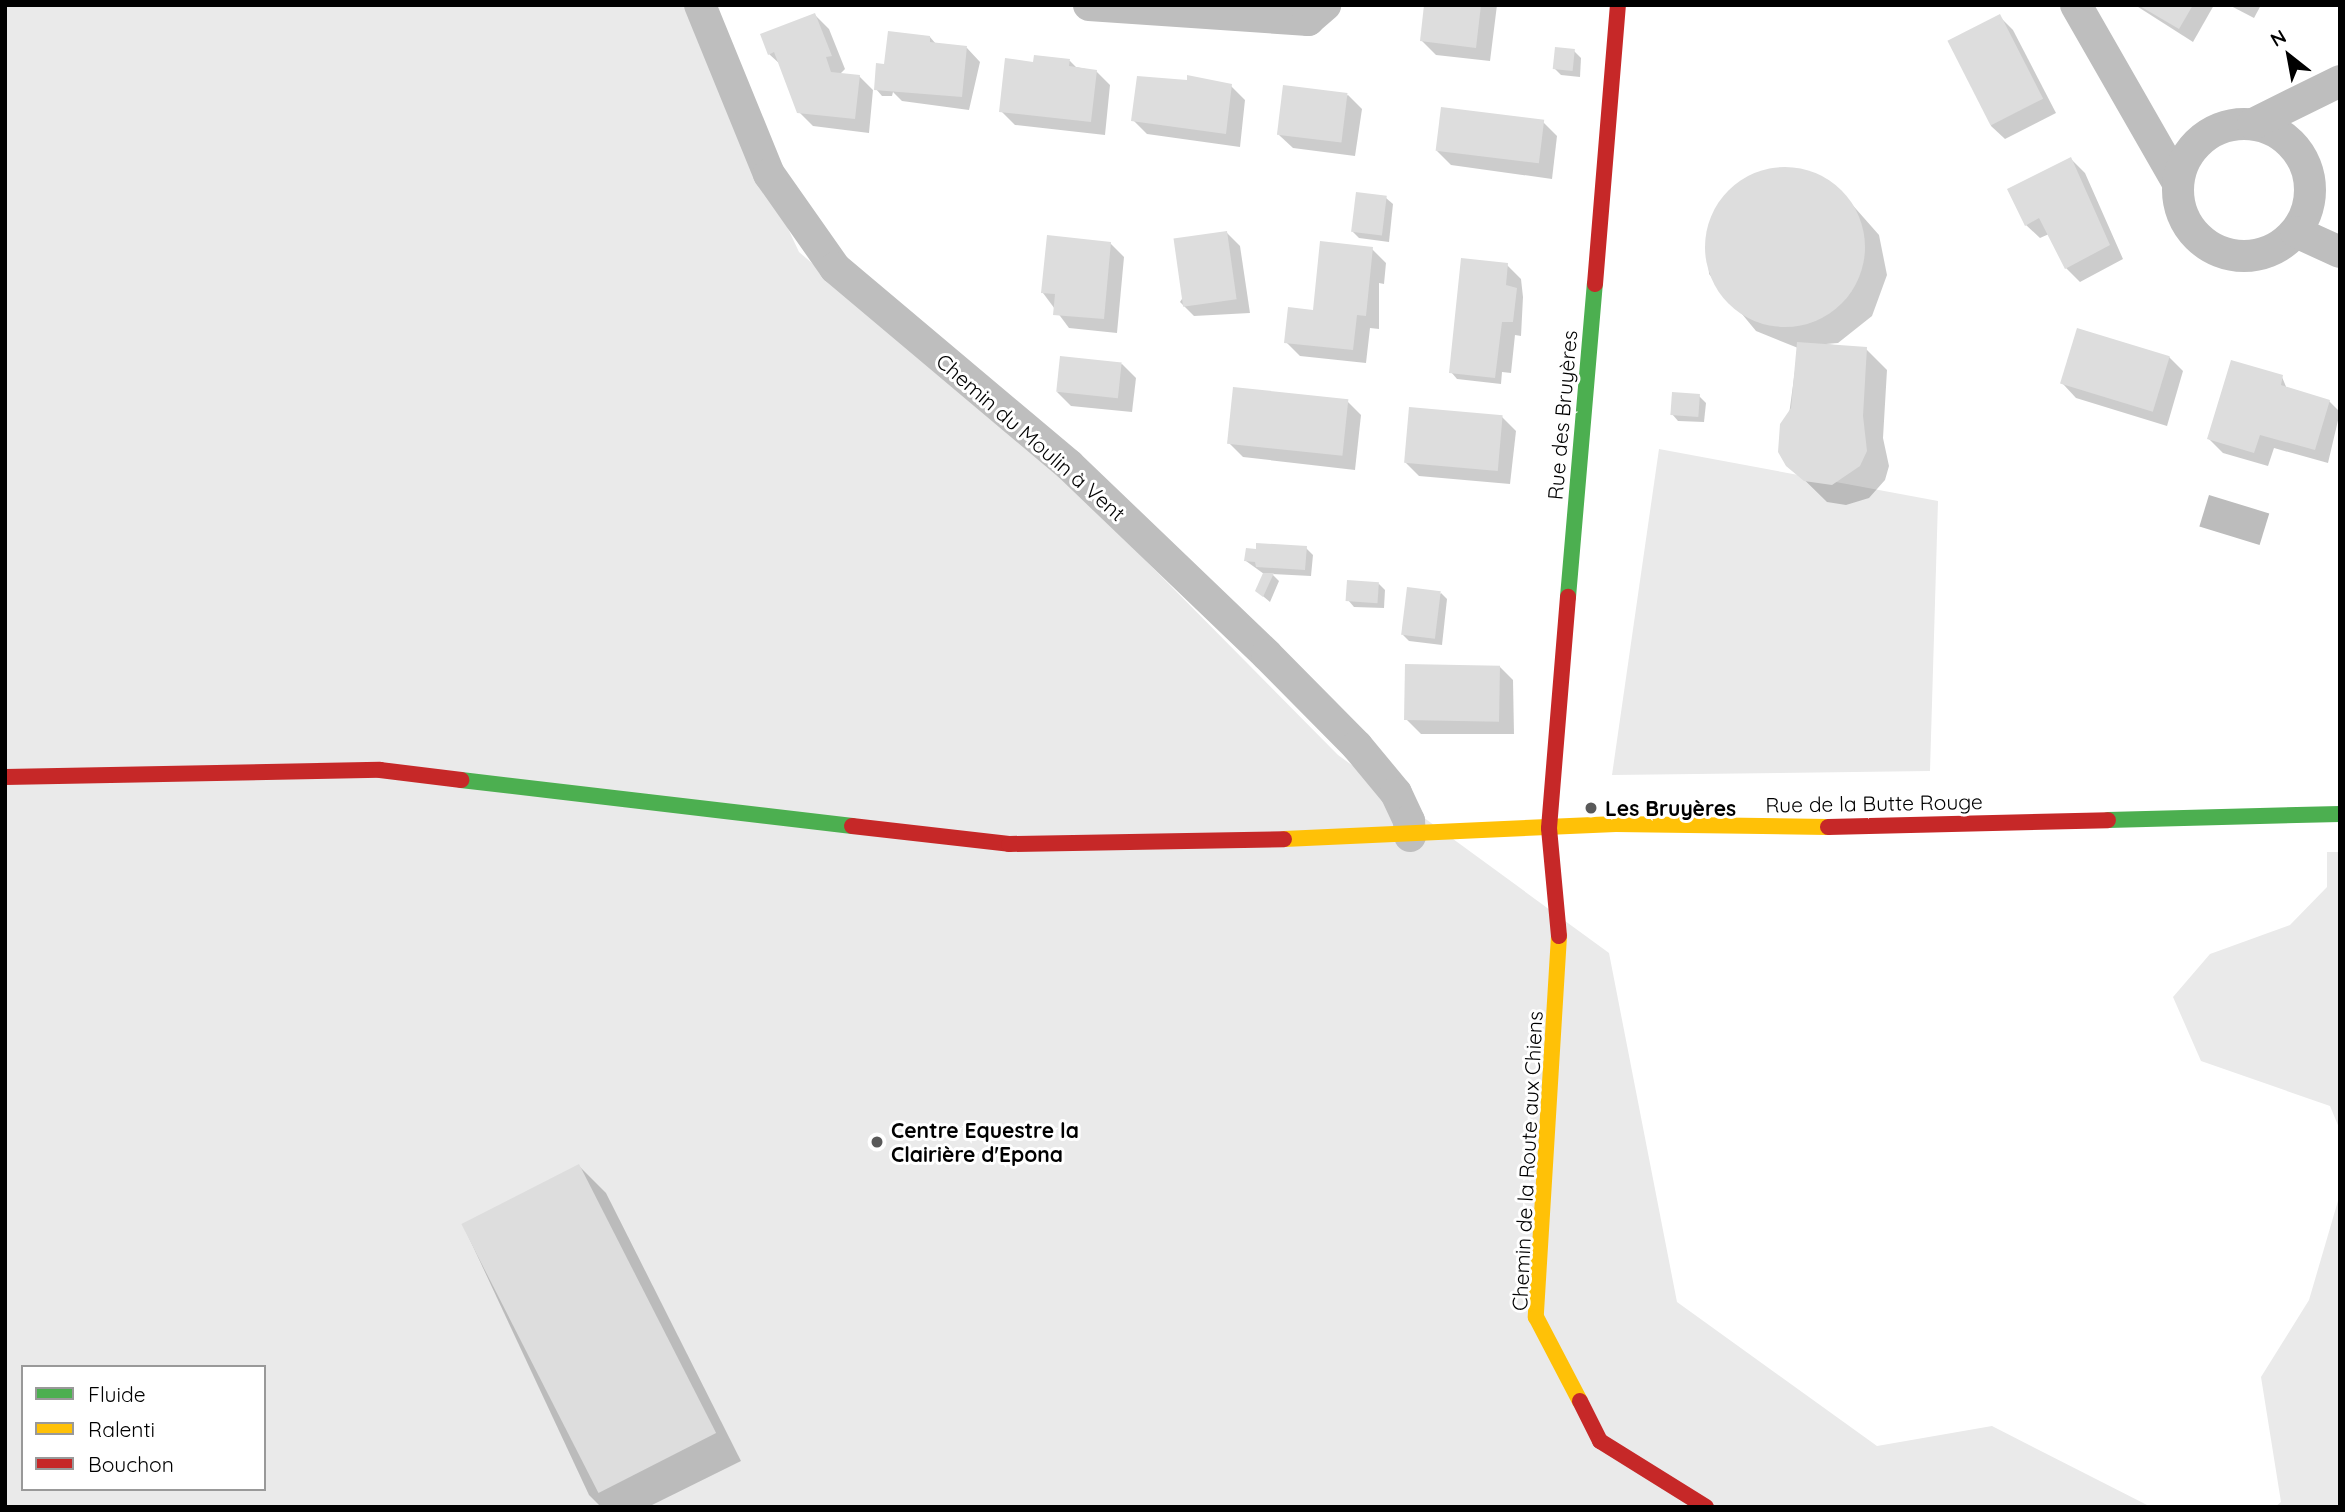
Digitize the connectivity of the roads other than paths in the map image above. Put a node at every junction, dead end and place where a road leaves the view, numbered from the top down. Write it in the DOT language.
graph roads {
  1 [pos="700,5"];
  2 [pos="1089,5"];
  3 [pos="1325,5"];
  4 [pos="1618,5"];
  5 [pos="2076,5"];
  6 [pos="2340,81"];
  7 [pos="2253,124"];
  8 [pos="2178,183"];
  9 [pos="2296,232"];
  10 [pos="2340,252"];
  11 [pos="5,777"];
  12 [pos="2340,814"];
  13 [pos="1549,828"];
  14 [pos="1410,836"];
  15 [pos="1706,1507"];
  1 -- 14 [label="street, Chemin du Moulin à Vent"];
  2 -- 3 [label="street"];
  4 -- 13 [label="street, Rue des Bruyères"];
  5 -- 8 [label="street"];
  6 -- 7 [label="street"];
  7 -- 8 [label="street"];
  7 -- 9 [label="street"];
  8 -- 9 [label="street"];
  9 -- 10 [label="street"];
  11 -- 14 [label="street, Rue de la Butte Rouge"];
  12 -- 13 [label="street, Rue de la Butte Rouge"];
  13 -- 14 [label="street, Rue de la Butte Rouge"];
  13 -- 15 [label="street, Chemin de la Route aux Chiens"];
}
